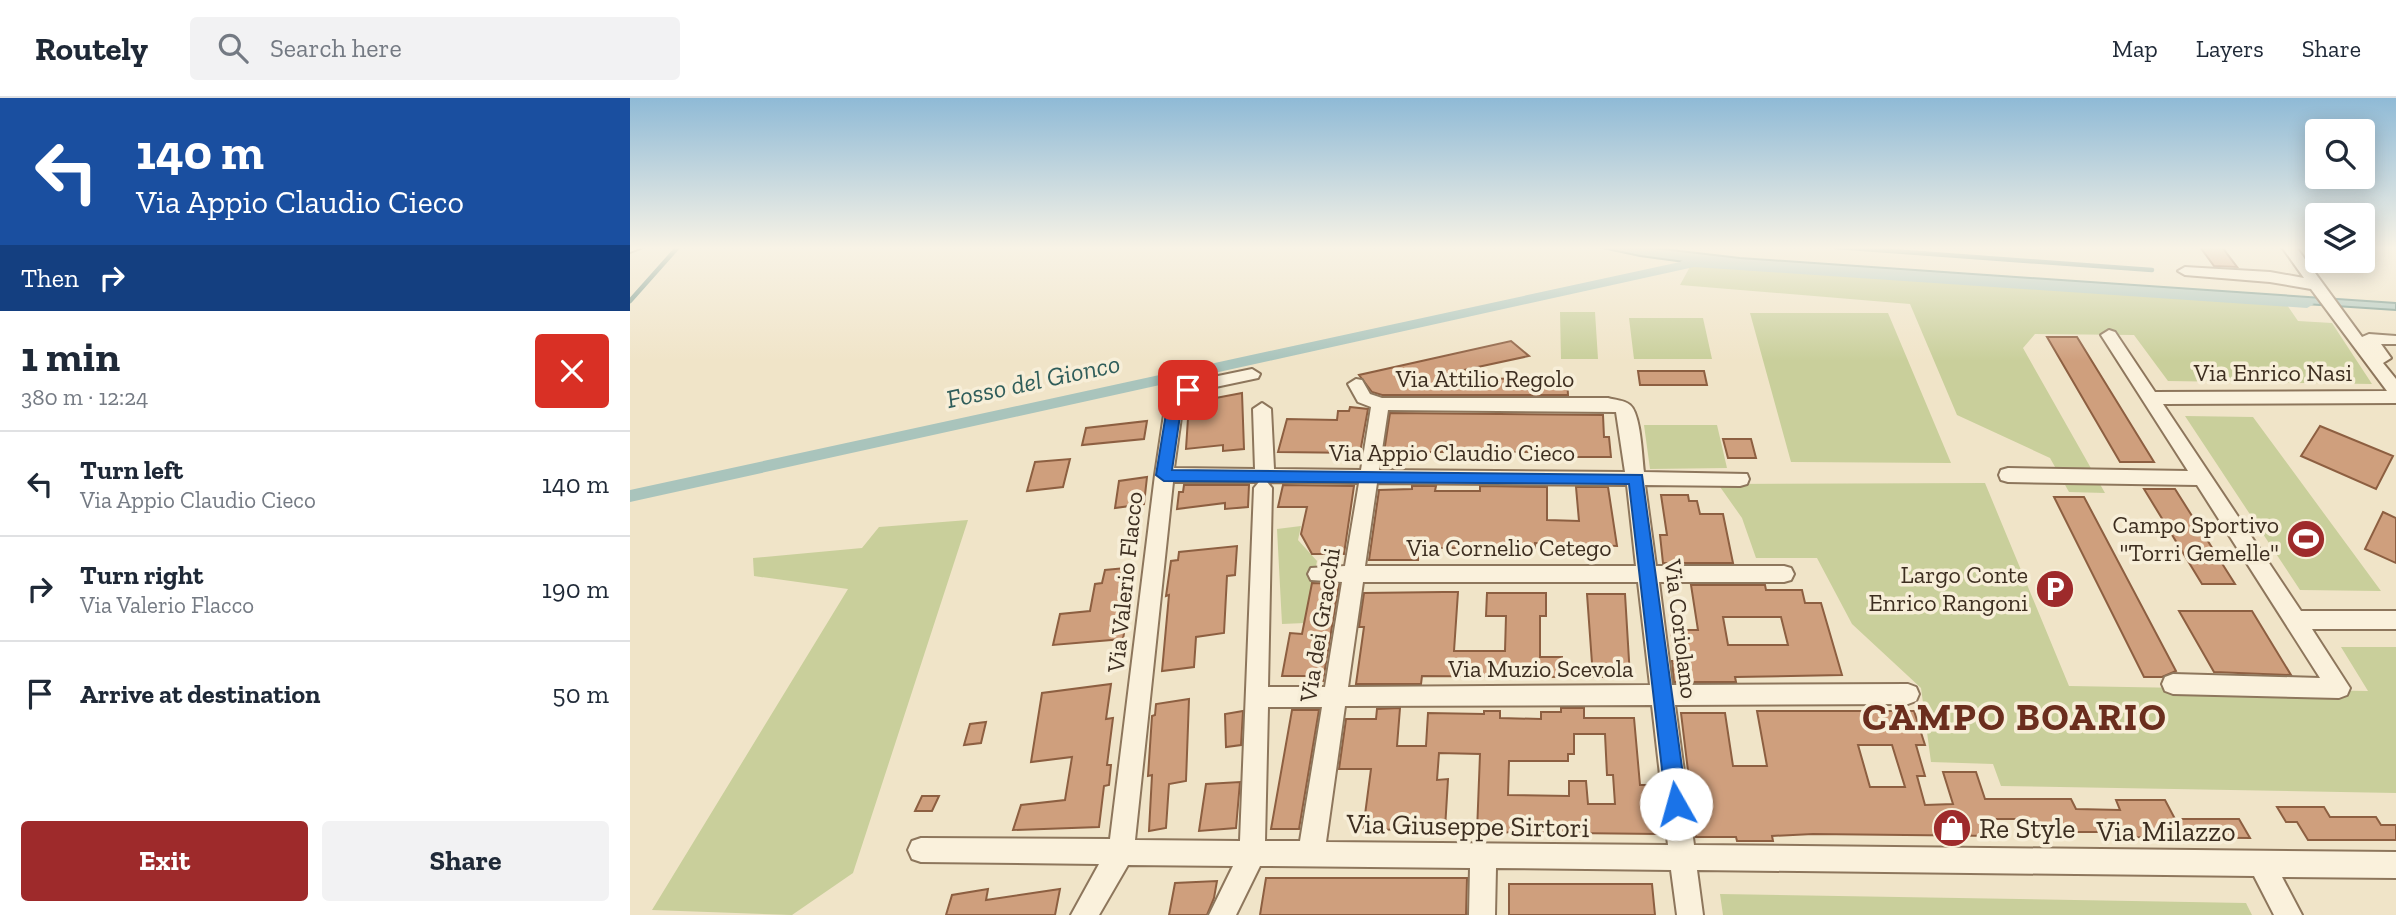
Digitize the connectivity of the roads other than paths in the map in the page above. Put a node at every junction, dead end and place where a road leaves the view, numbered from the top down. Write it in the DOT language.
graph roads {
  1 [pos="2315,285"];
  2 [pos="2109,335"];
  3 [pos="2394,340"];
  4 [pos="1252,374"];
  5 [pos="2396,376"];
  6 [pos="1356,384"];
  7 [pos="2396,391"];
  8 [pos="2396,397"];
  9 [pos="2150,398"];
  10 [pos="1380,404"];
  11 [pos="1622,407"];
  12 [pos="1262,410"];
  13 [pos="1164,475"];
  14 [pos="2008,475"];
  15 [pos="1369,477"];
  16 [pos="2203,478"];
  17 [pos="1636,479"];
  18 [pos="1740,480"];
  19 [pos="1264,482"];
  20 [pos="1318,574"];
  21 [pos="1354,574"];
  22 [pos="1648,574"];
  23 [pos="1784,575"];
  24 [pos="2295,620"];
  25 [pos="2396,620"];
  26 [pos="2173,684"];
  27 [pos="1908,694"];
  28 [pos="1663,695"];
  29 [pos="1335,696"];
  30 [pos="1258,697"];
  31 [pos="921,849"];
  32 [pos="1121,852"];
  33 [pos="1252,854"];
  34 [pos="1311,855"];
  35 [pos="1483,857"];
  36 [pos="1683,859"];
  37 [pos="2261,864"];
  38 [pos="2396,865"];
  39 [pos="1084,915"];
  40 [pos="1222,915"];
  41 [pos="1482,915"];
  42 [pos="1690,915"];
  43 [pos="2289,915"];
  1 -- 7 [label="street"];
  2 -- 9 [label="street"];
  3 -- 5 [label="street"];
  4 -- 13 [label="street, Via Valerio Flacco"];
  6 -- 10 [label="street, Via Attilio Regolo"];
  8 -- 9 [label="street, Via Enrico Nasi"];
  9 -- 16 [label="street"];
  10 -- 11 [label="street, Via Attilio Regolo"];
  10 -- 15 [label="street, Via dei Gracchi"];
  11 -- 17 [label="street, Via Coriolano"];
  12 -- 19 [label="street"];
  13 -- 19 [label="street, Via Appio Claudio Cieco"];
  13 -- 32 [label="street, Via Valerio Flacco"];
  14 -- 16 [label="street"];
  15 -- 17 [label="street, Via Appio Claudio Cieco"];
  15 -- 19 [label="street, Via Appio Claudio Cieco"];
  15 -- 21 [label="street, Via dei Gracchi"];
  16 -- 24 [label="street"];
  17 -- 18 [label="street, Via Appio Claudio Cieco"];
  17 -- 22 [label="street, Via Coriolano"];
  19 -- 30 [label="street"];
  20 -- 21 [label="street, Via Cornelio Cetego"];
  21 -- 22 [label="street, Via Cornelio Cetego"];
  21 -- 29 [label="street, Via dei Gracchi"];
  22 -- 23 [label="street, Via Cornelio Cetego"];
  22 -- 28 [label="street, Via Coriolano"];
  24 -- 25 [label="street"];
  24 -- 26 [label="street"];
  27 -- 28 [label="street, Via Muzio Scevola"];
  28 -- 29 [label="street, Via Muzio Scevola"];
  28 -- 36 [label="street, Via Coriolano"];
  29 -- 30 [label="street, Via Muzio Scevola"];
  29 -- 34 [label="street, Via dei Gracchi"];
  30 -- 33 [label="street"];
  31 -- 32 [label="street, Via Giuseppe Sirtori"];
  32 -- 33 [label="street, Via Giuseppe Sirtori"];
  32 -- 39 [label="street"];
  33 -- 34 [label="street, Via Giuseppe Sirtori"];
  33 -- 40 [label="street"];
  34 -- 35 [label="street, Via Giuseppe Sirtori"];
  35 -- 36 [label="street, Via Giuseppe Sirtori"];
  35 -- 41 [label="street"];
  36 -- 37 [label="street, Via Milazzo"];
  36 -- 42 [label="street, Via Coriolano"];
  37 -- 38 [label="street, Via Milazzo"];
  37 -- 43 [label="street"];
}
